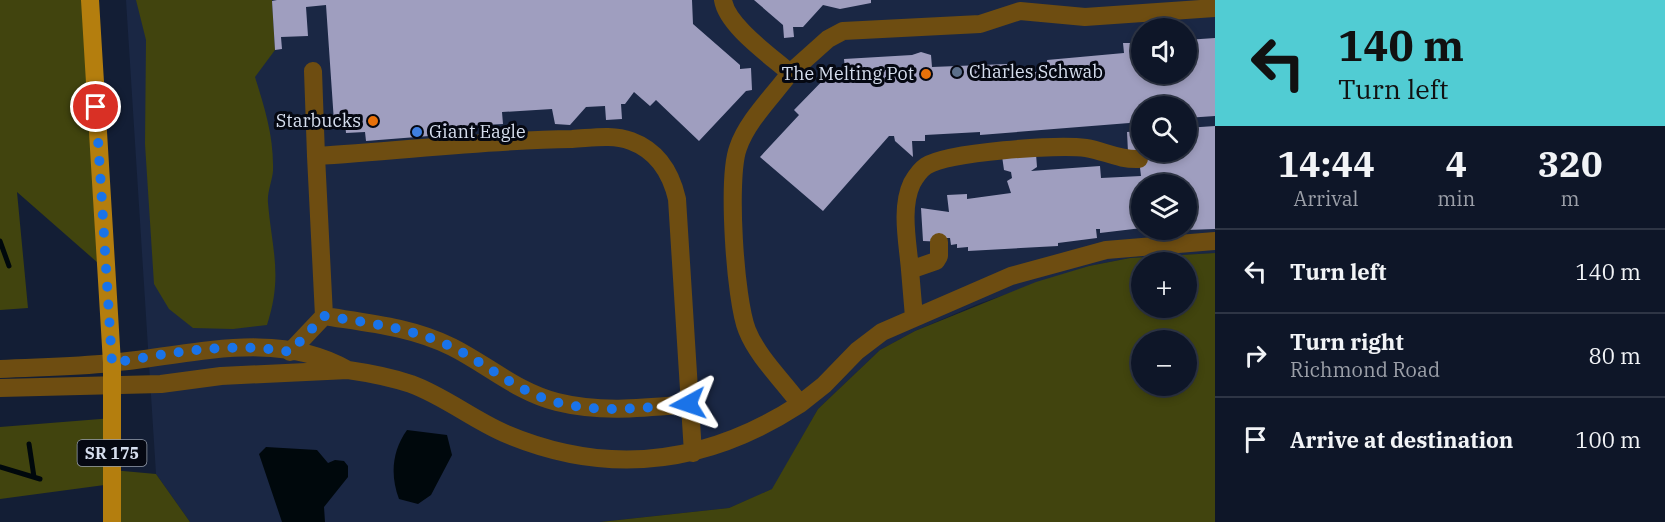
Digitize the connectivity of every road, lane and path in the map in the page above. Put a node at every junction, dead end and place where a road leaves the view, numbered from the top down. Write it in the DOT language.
graph roads {
  1 [pos="90,0"];
  2 [pos="723,0"];
  3 [pos="1215,8"];
  4 [pos="313,71"];
  5 [pos="790,73"];
  6 [pos="316,156"];
  7 [pos="1131,160"];
  8 [pos="1215,241"];
  9 [pos="939,242"];
  10 [pos="910,270"];
  11 [pos="324,316"];
  12 [pos="914,317"];
  13 [pos="290,352"];
  14 [pos="112,363"];
  15 [pos="0,369"];
  16 [pos="348,370"];
  17 [pos="112,385"];
  18 [pos="0,388"];
  19 [pos="688,404"];
  20 [pos="800,404"];
  21 [pos="693,453"];
  22 [pos="112,522"];
  1 -- 14 [label="main road, SR 175"];
  2 -- 5 [label="street"];
  3 -- 5 [label="street"];
  4 -- 6 [label="street"];
  5 -- 20 [label="street"];
  6 -- 11 [label="street"];
  6 -- 19 [label="street"];
  7 -- 10 [label="street"];
  8 -- 12 [label="street"];
  9 -- 10 [label="street"];
  10 -- 12 [label="street"];
  11 -- 13 [label="street"];
  11 -- 19 [label="street"];
  12 -- 20 [label="street"];
  13 -- 14 [label="street"];
  13 -- 16 [label="street"];
  14 -- 15 [label="street"];
  14 -- 17 [label="main road, SR 175"];
  16 -- 17 [label="street"];
  16 -- 21 [label="street"];
  17 -- 18 [label="street"];
  17 -- 22 [label="main road, SR 175"];
  19 -- 21 [label="street"];
  20 -- 21 [label="street"];
}
